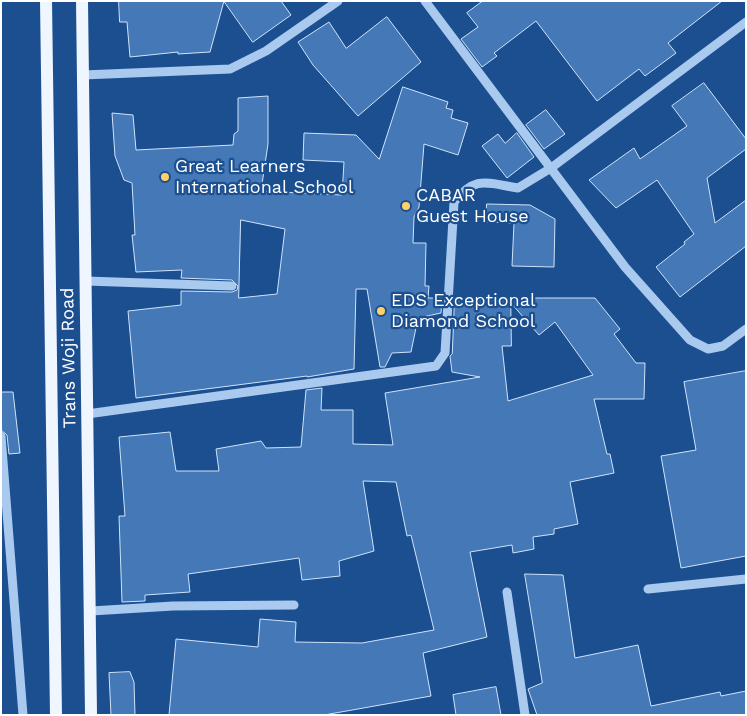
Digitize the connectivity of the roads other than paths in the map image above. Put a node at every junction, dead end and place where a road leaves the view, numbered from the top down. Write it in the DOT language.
graph roads {
  1 [pos="46,1"];
  2 [pos="82,1"];
  3 [pos="338,1"];
  4 [pos="425,1"];
  5 [pos="746,22"];
  6 [pos="83,75"];
  7 [pos="551,168"];
  8 [pos="86,281"];
  9 [pos="232,286"];
  10 [pos="746,329"];
  11 [pos="87,414"];
  12 [pos="1,436"];
  13 [pos="746,579"];
  14 [pos="648,589"];
  15 [pos="507,592"];
  16 [pos="294,605"];
  17 [pos="91,611"];
  18 [pos="23,715"];
  19 [pos="56,715"];
  20 [pos="91,715"];
  21 [pos="525,715"];
  1 -- 19 [label="main road, Trans Woji Road"];
  2 -- 6 [label="main road, Trans Woji Road"];
  3 -- 6 [label="street"];
  4 -- 7 [label="street"];
  5 -- 7 [label="street"];
  6 -- 8 [label="main road, Trans Woji Road"];
  7 -- 10 [label="street"];
  7 -- 11 [label="street"];
  8 -- 9 [label="street"];
  8 -- 11 [label="main road, Trans Woji Road"];
  11 -- 17 [label="main road, Trans Woji Road"];
  12 -- 18 [label="street"];
  13 -- 14 [label="street"];
  15 -- 21 [label="street"];
  16 -- 17 [label="street"];
  17 -- 20 [label="main road, Trans Woji Road"];
}
